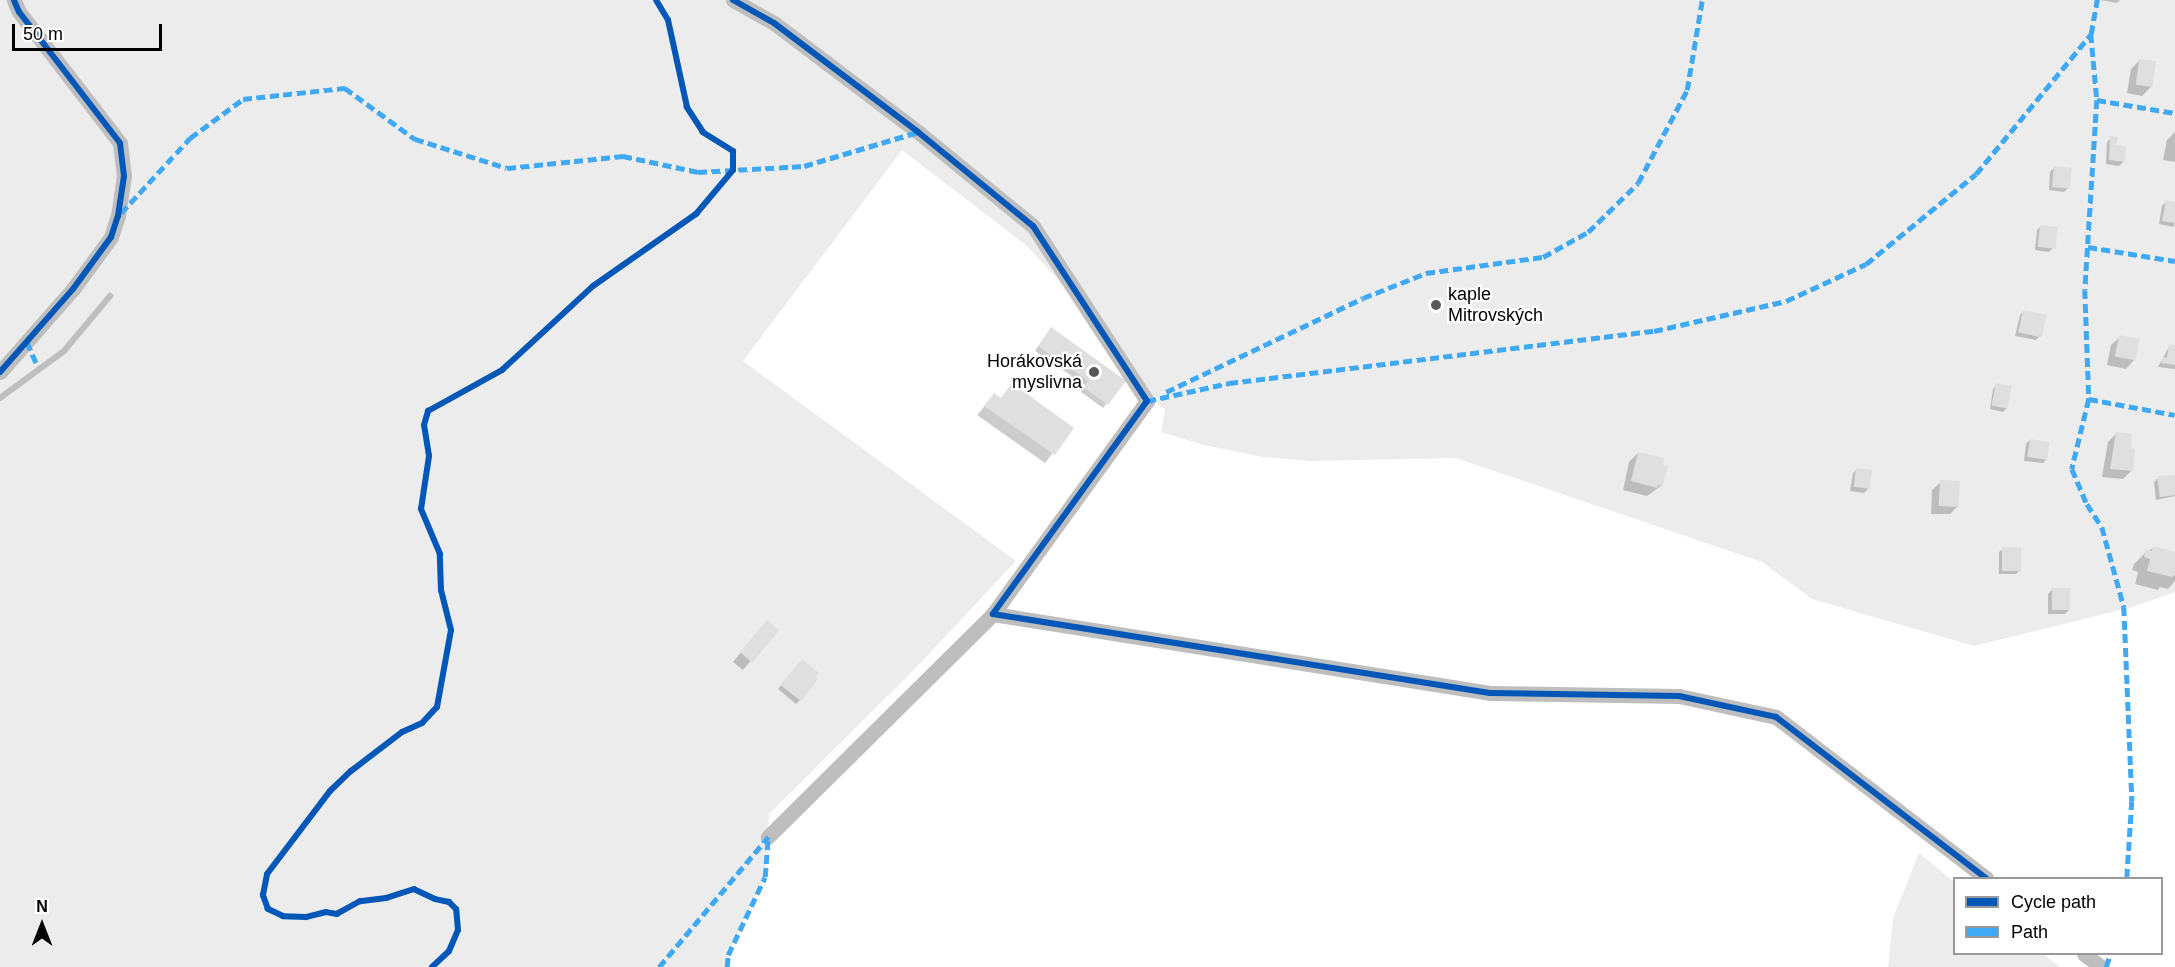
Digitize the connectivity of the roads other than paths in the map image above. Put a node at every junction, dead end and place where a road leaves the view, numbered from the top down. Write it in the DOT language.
graph roads {
  1 [pos="14,0"];
  2 [pos="733,0"];
  3 [pos="0,372"];
  4 [pos="993,614"];
  5 [pos="768,837"];
  6 [pos="1983,877"];
  7 [pos="2085,955"];
  8 [pos="2102,967"];
  1 -- 3 [label="street"];
  2 -- 4 [label="street"];
  4 -- 5 [label="street"];
  4 -- 6 [label="street"];
  7 -- 8 [label="street"];
}
